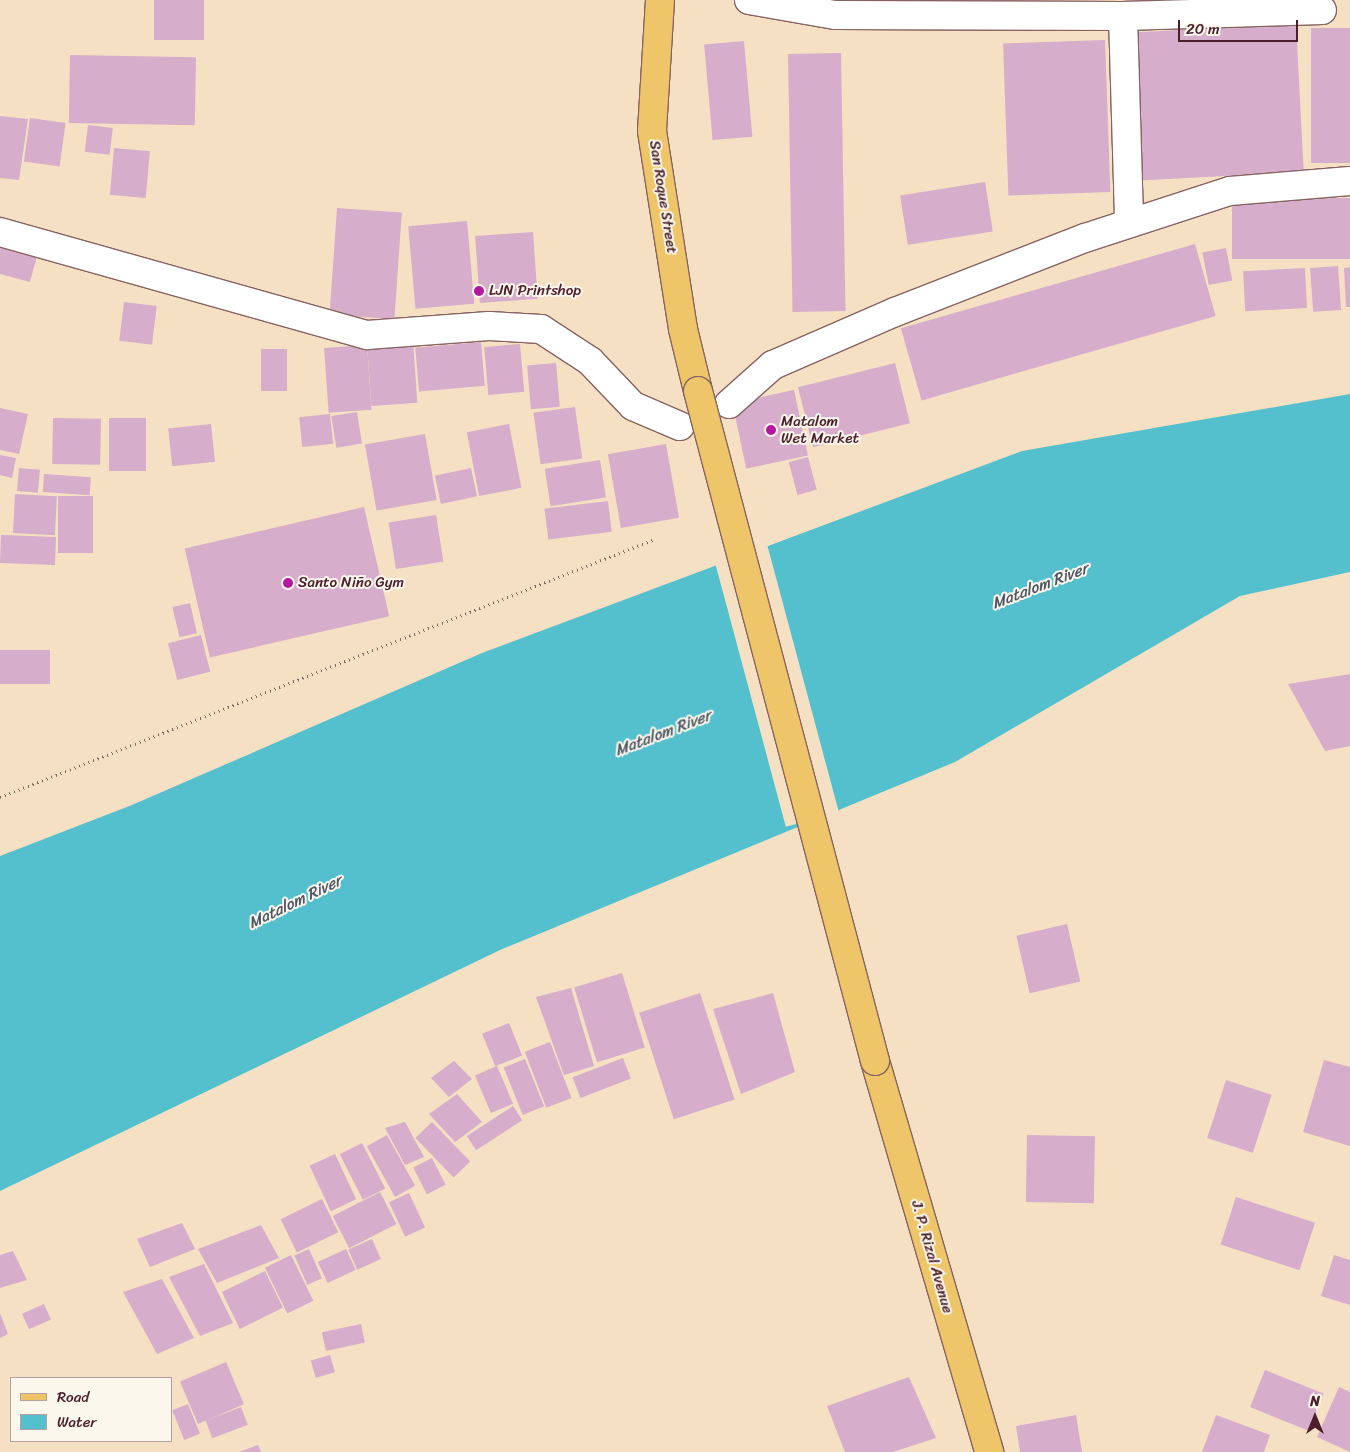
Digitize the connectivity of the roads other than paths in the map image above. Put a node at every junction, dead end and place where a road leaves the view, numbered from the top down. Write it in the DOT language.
graph roads {
  1 [pos="660,0"];
  2 [pos="749,0"];
  3 [pos="1322,10"];
  4 [pos="1123,16"];
  5 [pos="1350,181"];
  6 [pos="1129,223"];
  7 [pos="0,232"];
  8 [pos="729,404"];
  9 [pos="680,426"];
  10 [pos="875,1061"];
  11 [pos="989,1452"];
  1 -- 10 [label="main road, San Roque Street, bridge"];
  2 -- 4 [label="street"];
  3 -- 4 [label="street"];
  4 -- 6 [label="street"];
  5 -- 6 [label="street"];
  6 -- 8 [label="street"];
  7 -- 9 [label="street"];
  10 -- 11 [label="main road, J. P. Rizal Avenue"];
}
